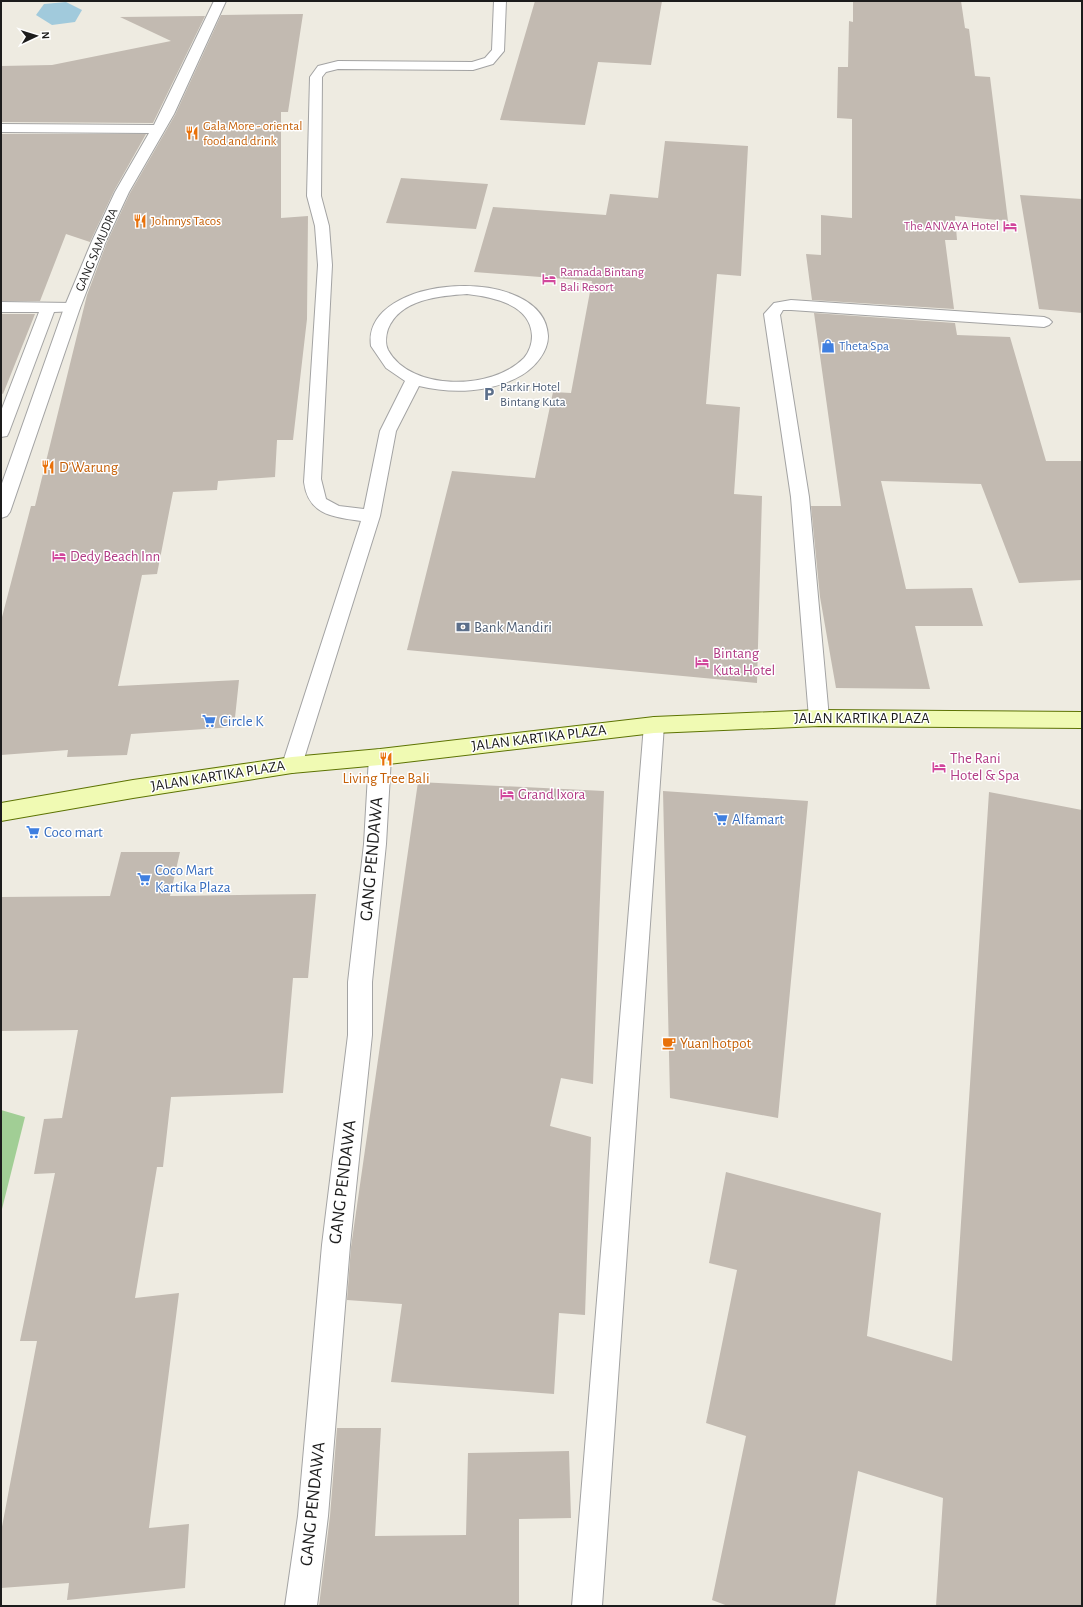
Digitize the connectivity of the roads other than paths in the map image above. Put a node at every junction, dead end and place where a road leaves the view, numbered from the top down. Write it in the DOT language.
graph roads {
  1 [pos="220,1"];
  2 [pos="500,1"];
  3 [pos="1,128"];
  4 [pos="160,129"];
  5 [pos="1,307"];
  6 [pos="48,308"];
  7 [pos="72,308"];
  8 [pos="1044,322"];
  9 [pos="414,379"];
  10 [pos="1,432"];
  11 [pos="1,512"];
  12 [pos="371,516"];
  13 [pos="819,718"];
  14 [pos="1082,720"];
  15 [pos="654,725"];
  16 [pos="380,757"];
  17 [pos="292,765"];
  18 [pos="1,812"];
  19 [pos="301,1606"];
  20 [pos="587,1606"];
  1 -- 4 [label="street, GANG SAMUDRA"];
  2 -- 12 [label="lane"];
  3 -- 4 [label="street"];
  4 -- 7 [label="street, GANG SAMUDRA"];
  5 -- 6 [label="lane"];
  6 -- 7 [label="lane"];
  6 -- 10 [label="lane"];
  7 -- 11 [label="street, GANG SAMUDRA"];
  8 -- 13 [label="lane"];
  9 -- 9 [label="lane"];
  9 -- 12 [label="lane"];
  12 -- 17 [label="lane"];
  13 -- 14 [label="main road, JALAN KARTIKA PLAZA"];
  13 -- 15 [label="main road, JALAN KARTIKA PLAZA"];
  15 -- 16 [label="main road, JALAN KARTIKA PLAZA"];
  15 -- 20 [label="lane"];
  16 -- 17 [label="main road, JALAN KARTIKA PLAZA"];
  16 -- 19 [label="street, GANG PENDAWA"];
  17 -- 18 [label="main road, JALAN KARTIKA PLAZA"];
}
